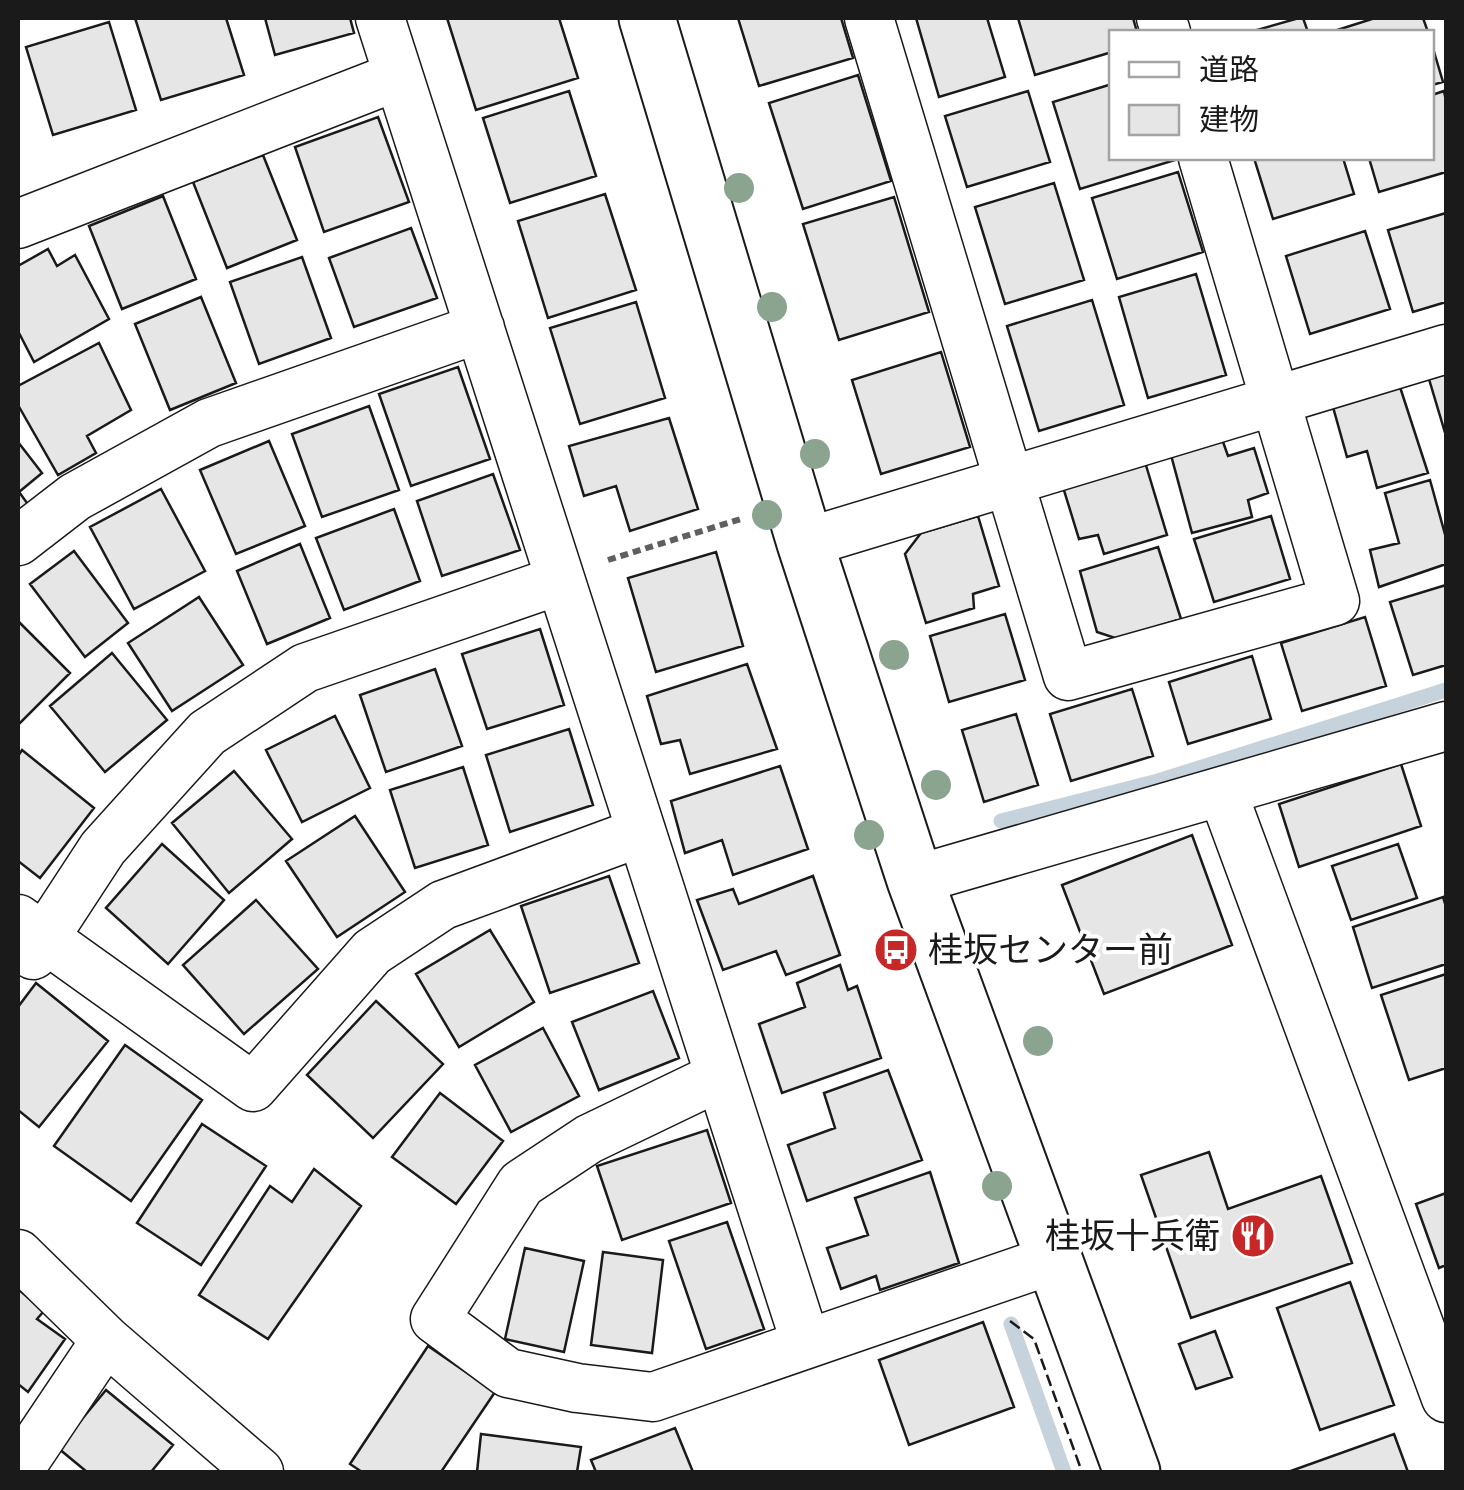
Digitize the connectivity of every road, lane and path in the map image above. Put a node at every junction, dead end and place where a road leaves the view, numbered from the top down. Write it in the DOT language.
graph roads {
  1 [pos="380,18"];
  2 [pos="647,18"];
  3 [pos="870,18"];
  4 [pos="398,76"];
  5 [pos="1204,160"];
  6 [pos="18,224"];
  7 [pos="480,328"];
  8 [pos="1446,350"];
  9 [pos="1276,401"];
  10 [pos="1009,481"];
  11 [pos="748,516"];
  12 [pos="18,541"];
  13 [pos="805,542"];
  14 [pos="560,580"];
  15 [pos="1446,726"];
  16 [pos="1222,791"];
  17 [pos="641,832"];
  18 [pos="915,880"];
  19 [pos="31,937"];
  20 [pos="720,1076"];
  21 [pos="18,1254"];
  22 [pos="1054,1259"];
  23 [pos="106,1340"];
  24 [pos="806,1344"];
  25 [pos="1446,1398"];
  26 [pos="18,1472"];
  27 [pos="259,1472"];
  28 [pos="1132,1472"];
  1 -- 4 [label="street"];
  2 -- 13 [label="street"];
  3 -- 10 [label="street"];
  4 -- 6 [label="street"];
  4 -- 7 [label="street"];
  5 -- 9 [label="street"];
  7 -- 12 [label="street"];
  7 -- 14 [label="street"];
  8 -- 9 [label="street"];
  9 -- 10 [label="street"];
  9 -- 10 [label="street"];
  10 -- 13 [label="street"];
  11 -- 14 [label="path"];
  13 -- 18 [label="street"];
  14 -- 17 [label="street"];
  14 -- 19 [label="street"];
  15 -- 16 [label="street"];
  16 -- 18 [label="street"];
  16 -- 25 [label="street"];
  17 -- 19 [label="street"];
  17 -- 20 [label="street"];
  18 -- 22 [label="street"];
  20 -- 24 [label="street"];
  20 -- 24 [label="street"];
  21 -- 23 [label="street"];
  22 -- 24 [label="street"];
  22 -- 28 [label="street"];
  23 -- 26 [label="street"];
  23 -- 27 [label="street"];
}
